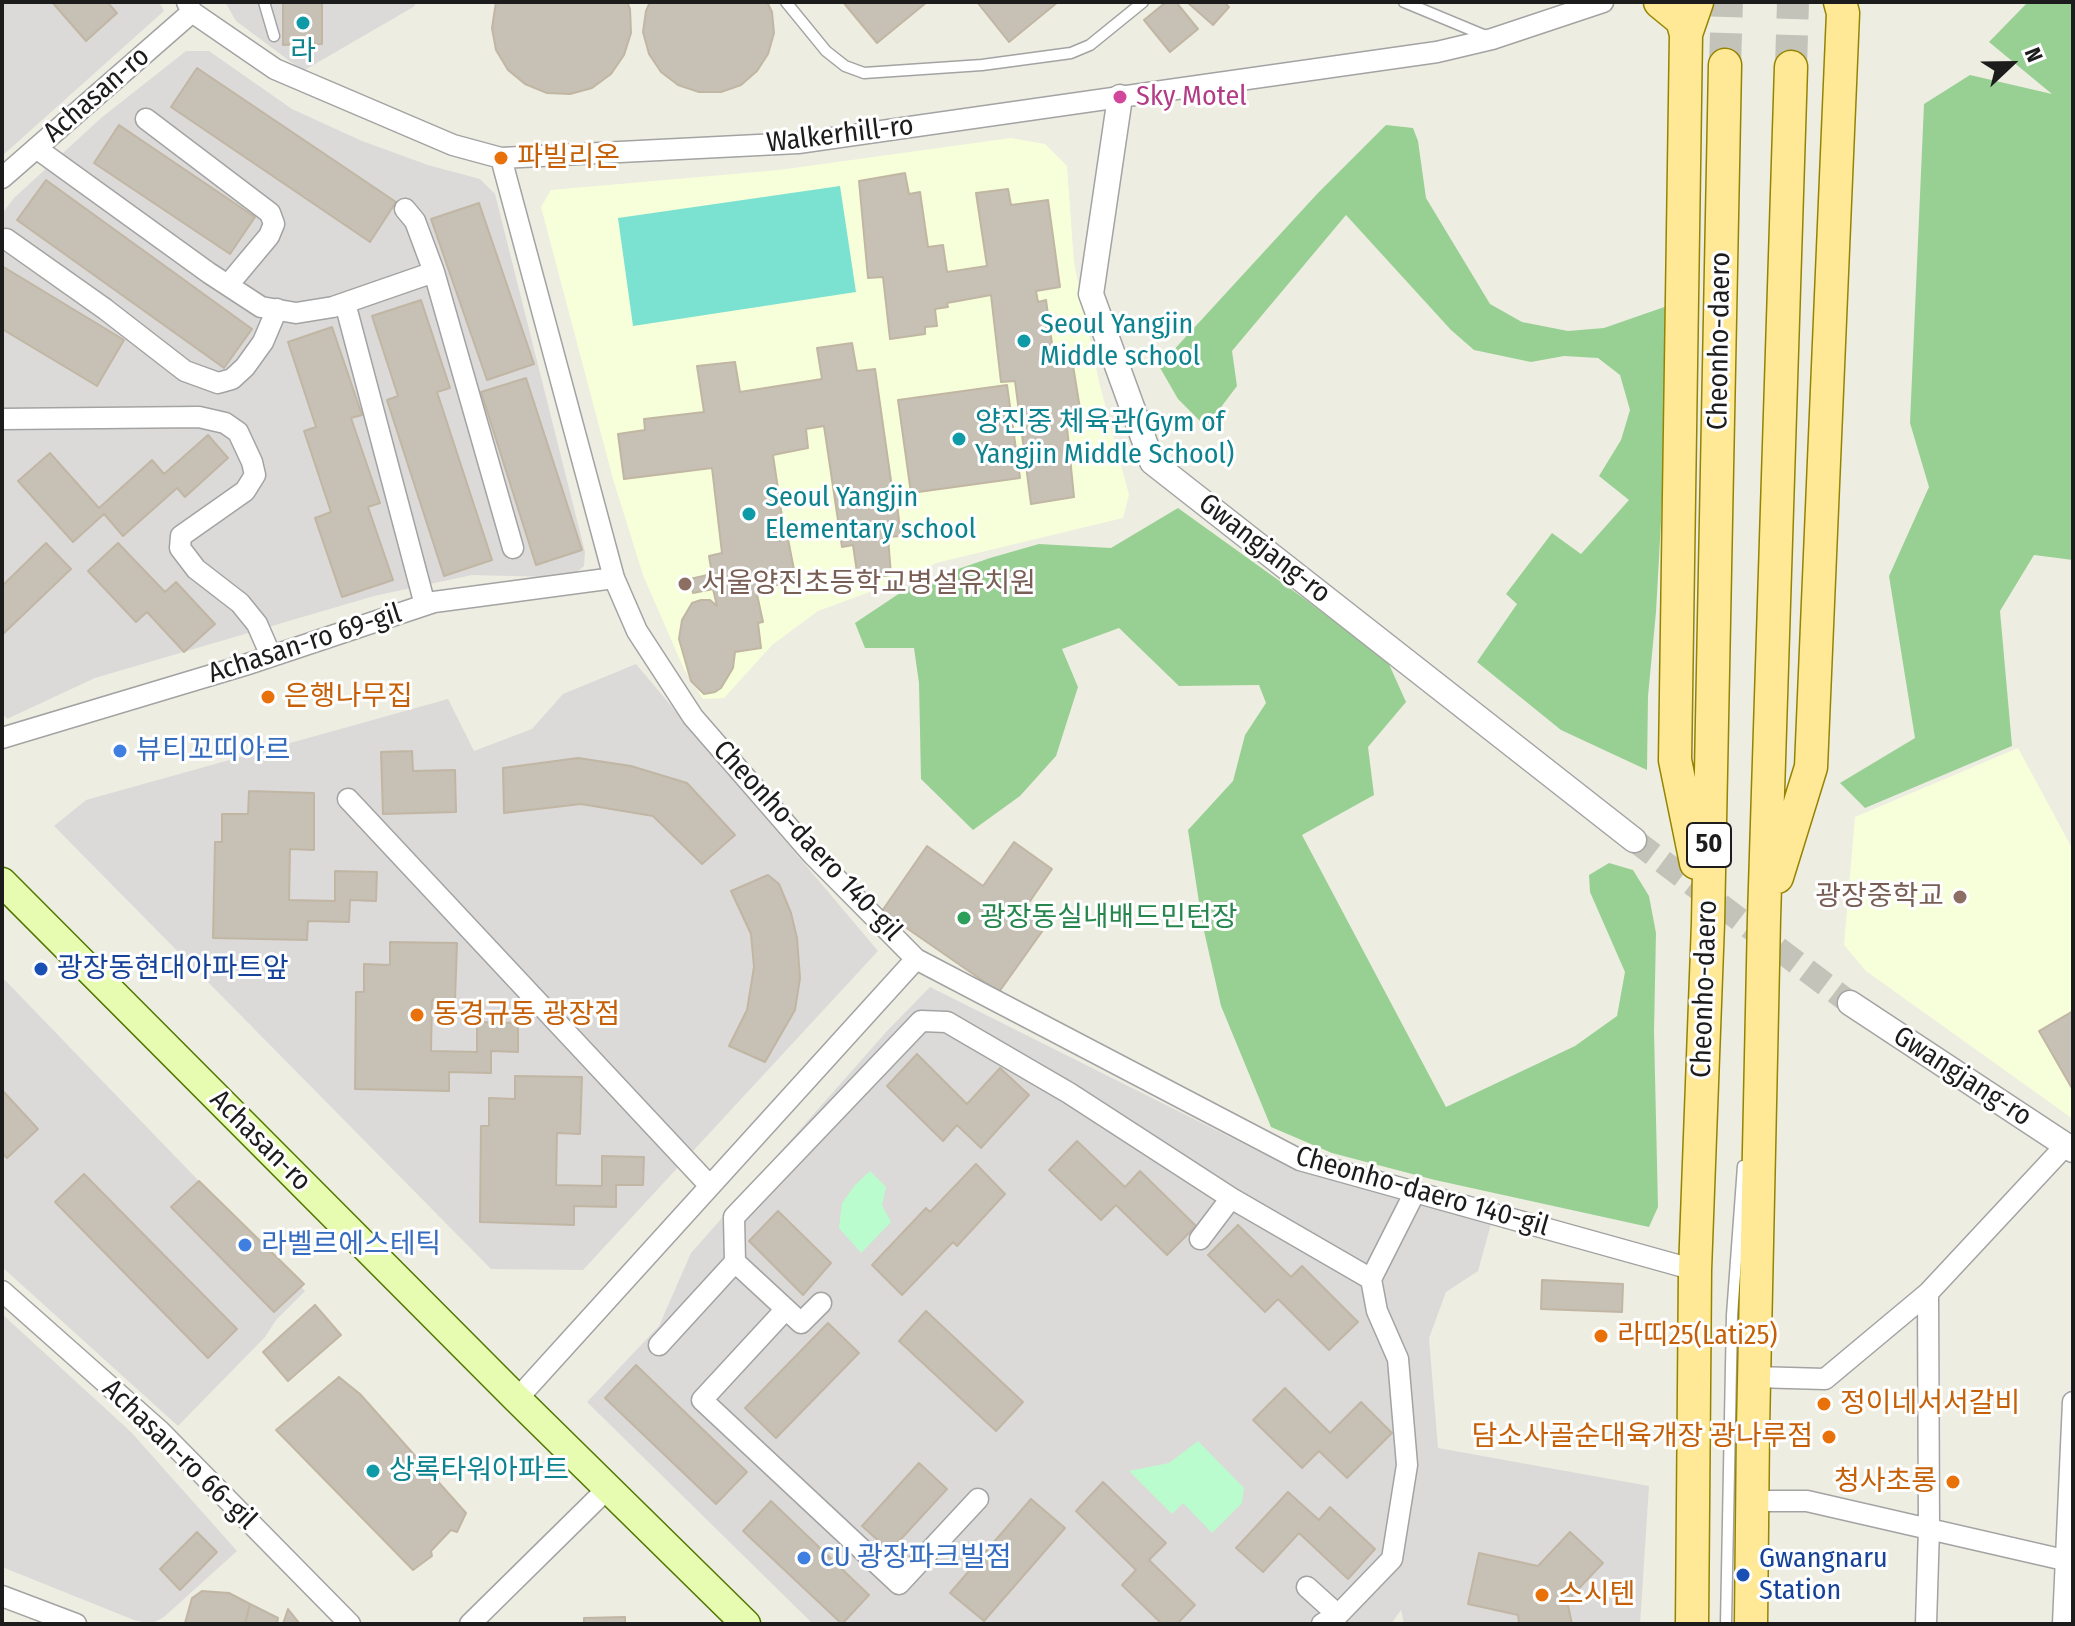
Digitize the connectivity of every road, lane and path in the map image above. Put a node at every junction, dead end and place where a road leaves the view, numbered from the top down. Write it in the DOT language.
graph roads {
  1 [pos="264,2"];
  2 [pos="786,2"];
  3 [pos="1143,2"];
  4 [pos="1404,2"];
  5 [pos="1576,2"];
  6 [pos="1603,2"];
  7 [pos="1660,2"];
  8 [pos="1697,2"];
  9 [pos="1843,6"];
  10 [pos="190,7"];
  11 [pos="1526,28"];
  12 [pos="1686,34"];
  13 [pos="274,36"];
  14 [pos="1492,39"];
  15 [pos="1725,65"];
  16 [pos="1791,67"];
  17 [pos="1120,97"];
  18 [pos="146,119"];
  19 [pos="36,148"];
  20 [pos="501,158"];
  21 [pos="2,178"];
  22 [pos="405,209"];
  23 [pos="6,239"];
  24 [pos="434,272"];
  25 [pos="228,285"];
  26 [pos="345,303"];
  27 [pos="277,309"];
  28 [pos="2,419"];
  29 [pos="513,548"];
  30 [pos="614,578"];
  31 [pos="425,605"];
  32 [pos="271,656"];
  33 [pos="2,738"];
  34 [pos="348,799"];
  35 [pos="1634,840"];
  36 [pos="2,882"];
  37 [pos="1764,918"];
  38 [pos="1708,923"];
  39 [pos="916,959"];
  40 [pos="1763,989"];
  41 [pos="1850,1003"];
  42 [pos="1748,1109"];
  43 [pos="2069,1148"];
  44 [pos="1744,1156"];
  45 [pos="710,1186"];
  46 [pos="1415,1192"];
  47 [pos="1231,1198"];
  48 [pos="1200,1239"];
  49 [pos="735,1262"];
  50 [pos="1695,1270"];
  51 [pos="1371,1279"];
  52 [pos="2,1291"];
  53 [pos="1928,1293"];
  54 [pos="821,1303"];
  55 [pos="786,1309"];
  56 [pos="659,1345"];
  57 [pos="1754,1377"];
  58 [pos="517,1399"];
  59 [pos="2073,1402"];
  60 [pos="607,1486"];
  61 [pos="978,1499"];
  62 [pos="1752,1501"];
  63 [pos="1929,1528"];
  64 [pos="2070,1561"];
  65 [pos="1693,1564"];
  66 [pos="1307,1587"];
  67 [pos="2,1596"];
  68 [pos="1330,1620"];
  69 [pos="76,1624"];
  70 [pos="350,1624"];
  71 [pos="470,1624"];
  72 [pos="746,1624"];
  73 [pos="1692,1624"];
  74 [pos="1702,1624"];
  75 [pos="1726,1624"];
  76 [pos="1751,1624"];
  77 [pos="1926,1624"];
  78 [pos="2063,1624"];
  1 -- 13 [label="lane"];
  2 -- 3 [label="lane"];
  4 -- 14 [label="lane"];
  5 -- 11 [label="street, Walkerhill-ro"];
  6 -- 11 [label="street, Walkerhill-ro"];
  7 -- 12 [label="main road"];
  8 -- 12 [label="main road"];
  9 -- 37 [label="main road"];
  10 -- 19 [label="street, Achasan-ro"];
  10 -- 20 [label="street, Walkerhill-ro"];
  11 -- 14 [label="street, Walkerhill-ro"];
  12 -- 38 [label="main road"];
  14 -- 17 [label="street, Walkerhill-ro"];
  15 -- 38 [label="main road, Cheonho-daero / 50"];
  16 -- 37 [label="main road, Cheonho-daero / 50"];
  17 -- 20 [label="street, Walkerhill-ro"];
  17 -- 35 [label="street, Gwangjang-ro"];
  18 -- 25 [label="street"];
  19 -- 21 [label="street, Achasan-ro"];
  19 -- 25 [label="street"];
  20 -- 30 [label="street, Cheonho-daero 140-gil"];
  22 -- 24 [label="street"];
  23 -- 27 [label="street"];
  24 -- 26 [label="street"];
  24 -- 29 [label="street"];
  25 -- 27 [label="street"];
  26 -- 27 [label="street"];
  26 -- 31 [label="street"];
  28 -- 32 [label="street"];
  30 -- 31 [label="street, Achasan-ro 69-gil"];
  30 -- 39 [label="street, Cheonho-daero 140-gil"];
  31 -- 32 [label="street, Achasan-ro 69-gil"];
  32 -- 33 [label="street, Achasan-ro 69-gil"];
  34 -- 45 [label="street"];
  36 -- 58 [label="main road, Achasan-ro"];
  37 -- 40 [label="main road, Cheonho-daero / 50"];
  38 -- 50 [label="main road, Cheonho-daero / 50"];
  39 -- 45 [label="street"];
  39 -- 46 [label="street, Cheonho-daero 140-gil"];
  40 -- 42 [label="lane"];
  40 -- 57 [label="main road, Cheonho-daero / 50"];
  41 -- 43 [label="street, Gwangjang-ro"];
  43 -- 53 [label="street"];
  44 -- 75 [label="lane"];
  45 -- 58 [label="street"];
  46 -- 50 [label="street, Cheonho-daero 140-gil"];
  46 -- 51 [label="street"];
  47 -- 48 [label="street"];
  47 -- 49 [label="street"];
  47 -- 51 [label="street"];
  49 -- 55 [label="street"];
  49 -- 56 [label="street"];
  50 -- 65 [label="main road, Cheonho-daero / 50"];
  51 -- 68 [label="street"];
  52 -- 70 [label="street, Achasan-ro 66-gil"];
  53 -- 57 [label="street"];
  53 -- 63 [label="street"];
  54 -- 55 [label="street"];
  55 -- 61 [label="street"];
  57 -- 62 [label="main road, Cheonho-daero / 50"];
  58 -- 60 [label="main road, Achasan-ro"];
  59 -- 64 [label="street"];
  60 -- 71 [label="street"];
  60 -- 72 [label="main road, Achasan-ro"];
  62 -- 63 [label="street"];
  62 -- 76 [label="main road, Cheonho-daero / 50"];
  63 -- 64 [label="street"];
  63 -- 77 [label="street"];
  64 -- 78 [label="street"];
  65 -- 73 [label="main road, Cheonho-daero / 50"];
  65 -- 74 [label="lane"];
  66 -- 68 [label="street"];
  67 -- 69 [label="street"];
}
